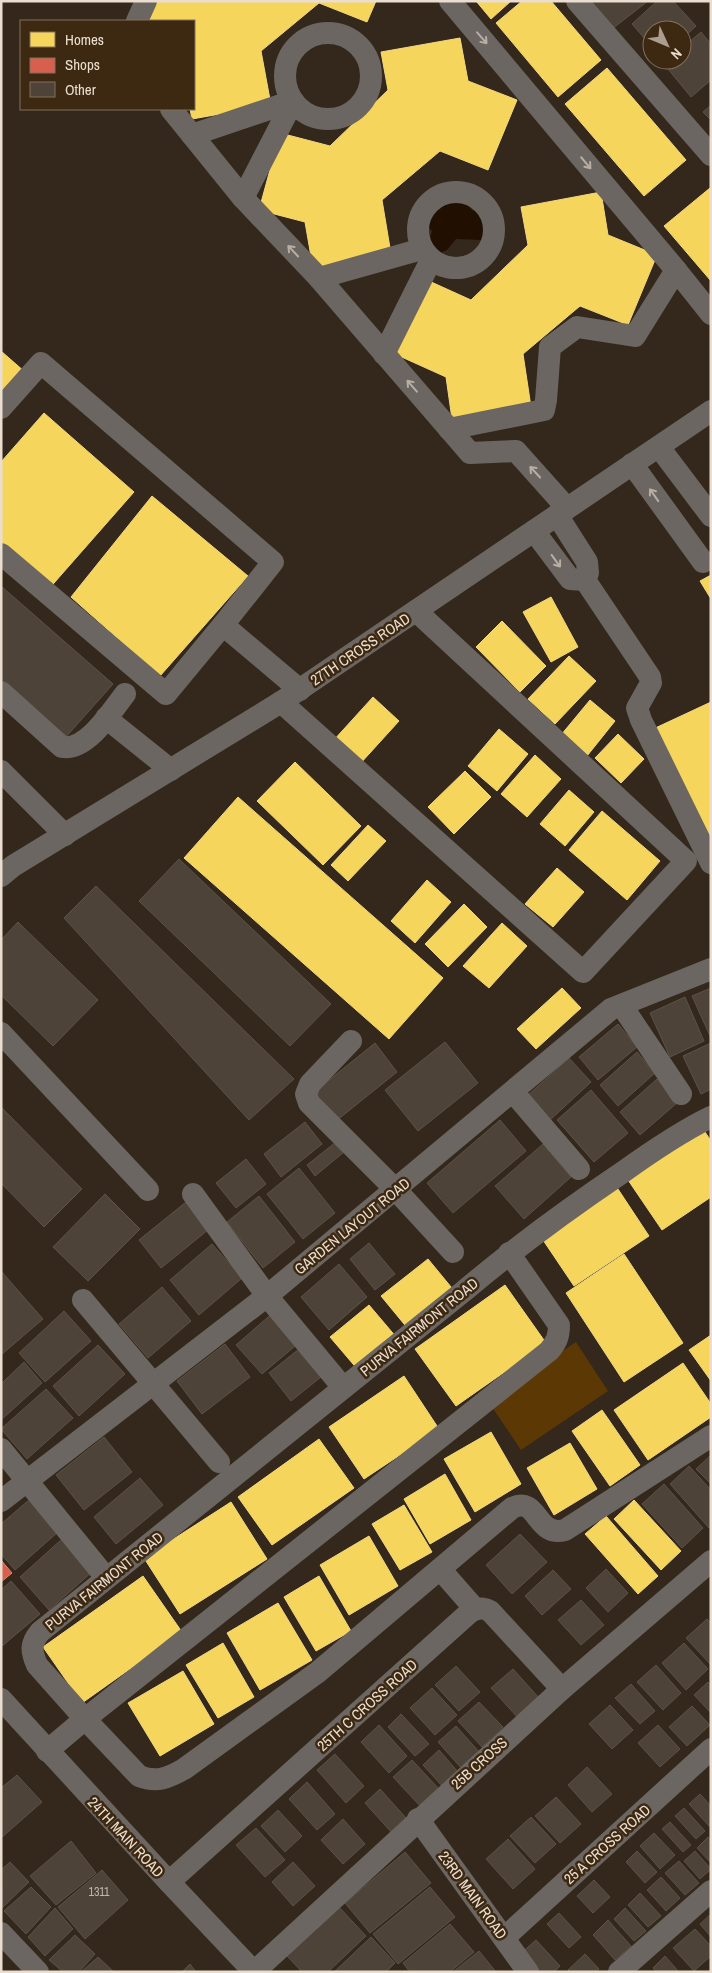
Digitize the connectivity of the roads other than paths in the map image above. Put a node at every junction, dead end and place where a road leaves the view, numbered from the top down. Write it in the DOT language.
graph roads {
  1 [pos="146,1"];
  2 [pos="450,1"];
  3 [pos="576,1"];
  4 [pos="137,20"];
  5 [pos="172,110"];
  6 [pos="192,135"];
  7 [pos="711,156"];
  8 [pos="243,198"];
  9 [pos="676,270"];
  10 [pos="319,278"];
  11 [pos="711,314"];
  12 [pos="384,354"];
  13 [pos="1,408"];
  14 [pos="711,411"];
  15 [pos="449,429"];
  16 [pos="659,447"];
  17 [pos="632,464"];
  18 [pos="562,512"];
  19 [pos="707,512"];
  20 [pos="676,525"];
  21 [pos="534,531"];
  22 [pos="1,554"];
  23 [pos="703,562"];
  24 [pos="585,580"];
  25 [pos="416,611"];
  26 [pos="223,625"];
  27 [pos="300,690"];
  28 [pos="1,692"];
  29 [pos="125,694"];
  30 [pos="281,702"];
  31 [pos="106,718"];
  32 [pos="171,770"];
  33 [pos="1,771"];
  34 [pos="65,835"];
  35 [pos="711,863"];
  36 [pos="1,876"];
  37 [pos="711,969"];
  38 [pos="622,1006"];
  39 [pos="1,1033"];
  40 [pos="351,1041"];
  41 [pos="513,1092"];
  42 [pos="681,1094"];
  43 [pos="711,1117"];
  44 [pos="579,1169"];
  45 [pos="148,1190"];
  46 [pos="396,1190"];
  47 [pos="193,1194"];
  48 [pos="453,1252"];
  49 [pos="509,1253"];
  50 [pos="267,1296"];
  51 [pos="83,1300"];
  52 [pos="336,1379"];
  53 [pos="153,1382"];
  54 [pos="711,1436"];
  55 [pos="1,1449"];
  56 [pos="218,1462"];
  57 [pos="27,1481"];
  58 [pos="1,1501"];
  59 [pos="711,1561"];
  60 [pos="99,1569"];
  61 [pos="440,1569"];
  62 [pos="475,1610"];
  63 [pos="562,1689"];
  64 [pos="1,1699"];
  65 [pos="85,1719"];
  66 [pos="711,1749"];
  67 [pos="47,1751"];
  68 [pos="418,1819"];
  69 [pos="169,1882"];
  70 [pos="711,1891"];
  71 [pos="1,1933"];
  72 [pos="504,1938"];
  73 [pos="38,1972"];
  74 [pos="254,1972"];
  75 [pos="528,1972"];
  76 [pos="618,1972"];
  1 -- 4 [label="street"];
  2 -- 9 [label="street, one-way"];
  3 -- 7 [label="street"];
  5 -- 6 [label="street"];
  6 -- 8 [label="street"];
  6 -- 8 [label="street"];
  10 -- 8 [label="street, one-way"];
  9 -- 11 [label="street"];
  9 -- 15 [label="street"];
  10 -- 12 [label="street"];
  10 -- 12 [label="street"];
  15 -- 12 [label="street, one-way"];
  13 -- 26 [label="street"];
  14 -- 16 [label="street, 27TH CROSS ROAD"];
  18 -- 15 [label="street, one-way"];
  16 -- 17 [label="street, 27TH CROSS ROAD"];
  16 -- 19 [label="street"];
  17 -- 18 [label="street, 27TH CROSS ROAD"];
  20 -- 17 [label="street, one-way"];
  18 -- 21 [label="street, 27TH CROSS ROAD"];
  18 -- 24 [label="street"];
  19 -- 20 [label="street"];
  20 -- 23 [label="street"];
  21 -- 24 [label="street, one-way"];
  21 -- 25 [label="street, 27TH CROSS ROAD"];
  22 -- 26 [label="street"];
  24 -- 35 [label="street"];
  25 -- 27 [label="street, 27TH CROSS ROAD"];
  25 -- 30 [label="street"];
  26 -- 27 [label="street"];
  27 -- 30 [label="street, 27TH CROSS ROAD"];
  28 -- 31 [label="street"];
  29 -- 31 [label="street"];
  30 -- 32 [label="street, 27TH CROSS ROAD"];
  31 -- 32 [label="street"];
  32 -- 34 [label="street, 27TH CROSS ROAD"];
  33 -- 34 [label="street"];
  34 -- 36 [label="street, 27TH CROSS ROAD"];
  37 -- 38 [label="street, GARDEN LAYOUT ROAD"];
  38 -- 41 [label="street, GARDEN LAYOUT ROAD"];
  38 -- 42 [label="street"];
  39 -- 45 [label="street"];
  40 -- 46 [label="street"];
  41 -- 44 [label="street"];
  41 -- 46 [label="street, GARDEN LAYOUT ROAD"];
  43 -- 49 [label="street, PURVA FAIRMONT ROAD"];
  46 -- 48 [label="street"];
  46 -- 50 [label="street, GARDEN LAYOUT ROAD"];
  47 -- 50 [label="street"];
  49 -- 65 [label="street"];
  49 -- 65 [label="street, PURVA FAIRMONT ROAD"];
  50 -- 52 [label="street"];
  50 -- 53 [label="street, GARDEN LAYOUT ROAD"];
  51 -- 53 [label="street"];
  53 -- 56 [label="street"];
  53 -- 57 [label="street, GARDEN LAYOUT ROAD"];
  54 -- 61 [label="street, PURVA FAIRMONT ROAD"];
  55 -- 57 [label="street"];
  57 -- 58 [label="street, GARDEN LAYOUT ROAD"];
  57 -- 60 [label="street"];
  59 -- 63 [label="street, 25B CROSS"];
  61 -- 62 [label="street"];
  61 -- 65 [label="street, PURVA FAIRMONT ROAD"];
  62 -- 63 [label="street"];
  62 -- 69 [label="street, 25TH C CROSS ROAD"];
  63 -- 68 [label="street, 25B CROSS"];
  64 -- 67 [label="street, 24TH MAIN ROAD"];
  65 -- 67 [label="street"];
  66 -- 72 [label="street, 25 A CROSS ROAD"];
  67 -- 69 [label="street, 24TH MAIN ROAD"];
  68 -- 72 [label="street, 23RD MAIN ROAD"];
  68 -- 74 [label="street, 25B CROSS"];
  69 -- 74 [label="street, 24TH MAIN ROAD"];
  70 -- 76 [label="street"];
  71 -- 73 [label="street"];
  72 -- 75 [label="street, 23RD MAIN ROAD"];
}
